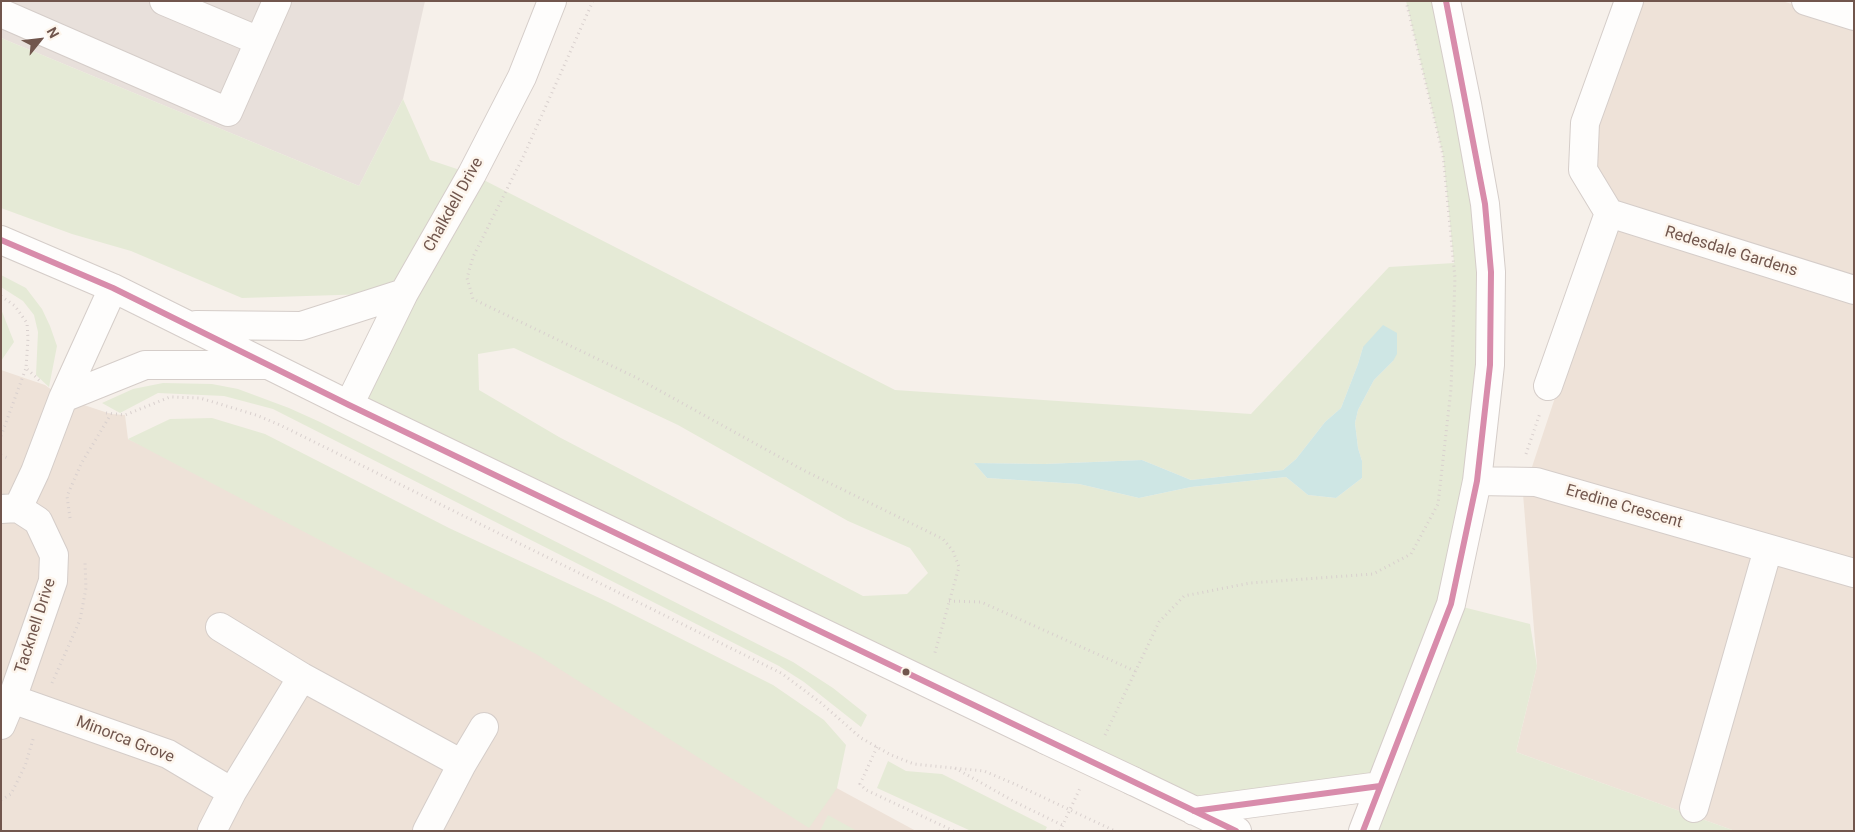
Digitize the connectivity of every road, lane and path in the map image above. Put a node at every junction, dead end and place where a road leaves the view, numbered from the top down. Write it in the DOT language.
graph roads {
  1 [pos="164,1"];
  2 [pos="277,1"];
  3 [pos="593,1"];
  4 [pos="1406,1"];
  5 [pos="1446,1"];
  6 [pos="1806,1"];
  7 [pos="548,2"];
  8 [pos="1627,2"];
  9 [pos="1,13"];
  10 [pos="1854,16"];
  11 [pos="259,41"];
  12 [pos="1608,213"];
  13 [pos="1,240"];
  14 [pos="113,288"];
  15 [pos="1854,290"];
  16 [pos="404,293"];
  17 [pos="1,296"];
  18 [pos="189,325"];
  19 [pos="270,365"];
  20 [pos="26,368"];
  21 [pos="1548,386"];
  22 [pos="63,398"];
  23 [pos="349,405"];
  24 [pos="1,436"];
  25 [pos="1477,481"];
  26 [pos="1518,482"];
  27 [pos="10,508"];
  28 [pos="1768,549"];
  29 [pos="1854,574"];
  30 [pos="948,602"];
  31 [pos="220,627"];
  32 [pos="1136,672"];
  33 [pos="302,677"];
  34 [pos="928,683"];
  35 [pos="12,699"];
  36 [pos="1,725"];
  37 [pos="484,727"];
  38 [pos="1103,740"];
  39 [pos="877,747"];
  40 [pos="462,764"];
  41 [pos="954,767"];
  42 [pos="1083,782"];
  43 [pos="1380,786"];
  44 [pos="232,792"];
  45 [pos="1694,808"];
  46 [pos="1194,811"];
  47 [pos="1062,825"];
  48 [pos="212,831"];
  49 [pos="427,831"];
  50 [pos="954,831"];
  51 [pos="1060,831"];
  52 [pos="1115,831"];
  53 [pos="1237,831"];
  54 [pos="1363,831"];
  1 -- 11 [label="street"];
  2 -- 11 [label="street"];
  3 -- 30 [label="path"];
  4 -- 32 [label="path"];
  5 -- 25 [label="street"];
  6 -- 10 [label="street"];
  7 -- 16 [label="street, Chalkdell Drive"];
  8 -- 12 [label="street"];
  9 -- 11 [label="street"];
  12 -- 15 [label="street, Redesdale Gardens"];
  12 -- 21 [label="street"];
  13 -- 14 [label="street"];
  14 -- 18 [label="street"];
  14 -- 22 [label="street, Tacknell Drive"];
  16 -- 18 [label="street"];
  16 -- 23 [label="street, Chalkdell Drive"];
  17 -- 20 [label="path"];
  18 -- 19 [label="street"];
  19 -- 22 [label="street"];
  19 -- 23 [label="street"];
  20 -- 22 [label="path"];
  20 -- 24 [label="path"];
  21 -- 26 [label="path"];
  22 -- 27 [label="street, Tacknell Drive"];
  22 -- 39 [label="path"];
  23 -- 34 [label="street"];
  25 -- 26 [label="street, Eredine Crescent"];
  25 -- 43 [label="street"];
  26 -- 28 [label="street, Eredine Crescent"];
  27 -- 35 [label="street, Tacknell Drive"];
  28 -- 29 [label="street, Eredine Crescent"];
  28 -- 45 [label="street"];
  30 -- 32 [label="path"];
  30 -- 34 [label="path"];
  31 -- 33 [label="street"];
  32 -- 38 [label="path"];
  33 -- 40 [label="street"];
  33 -- 44 [label="street"];
  34 -- 46 [label="street, bridge"];
  35 -- 36 [label="street, Tacknell Drive"];
  35 -- 44 [label="street, Minorca Grove"];
  37 -- 40 [label="street"];
  39 -- 41 [label="path"];
  39 -- 50 [label="path"];
  40 -- 49 [label="street"];
  41 -- 47 [label="path"];
  41 -- 52 [label="path, bridge"];
  42 -- 47 [label="path"];
  43 -- 46 [label="street"];
  43 -- 54 [label="street"];
  44 -- 48 [label="street"];
  46 -- 53 [label="street"];
  47 -- 51 [label="path"];
}
